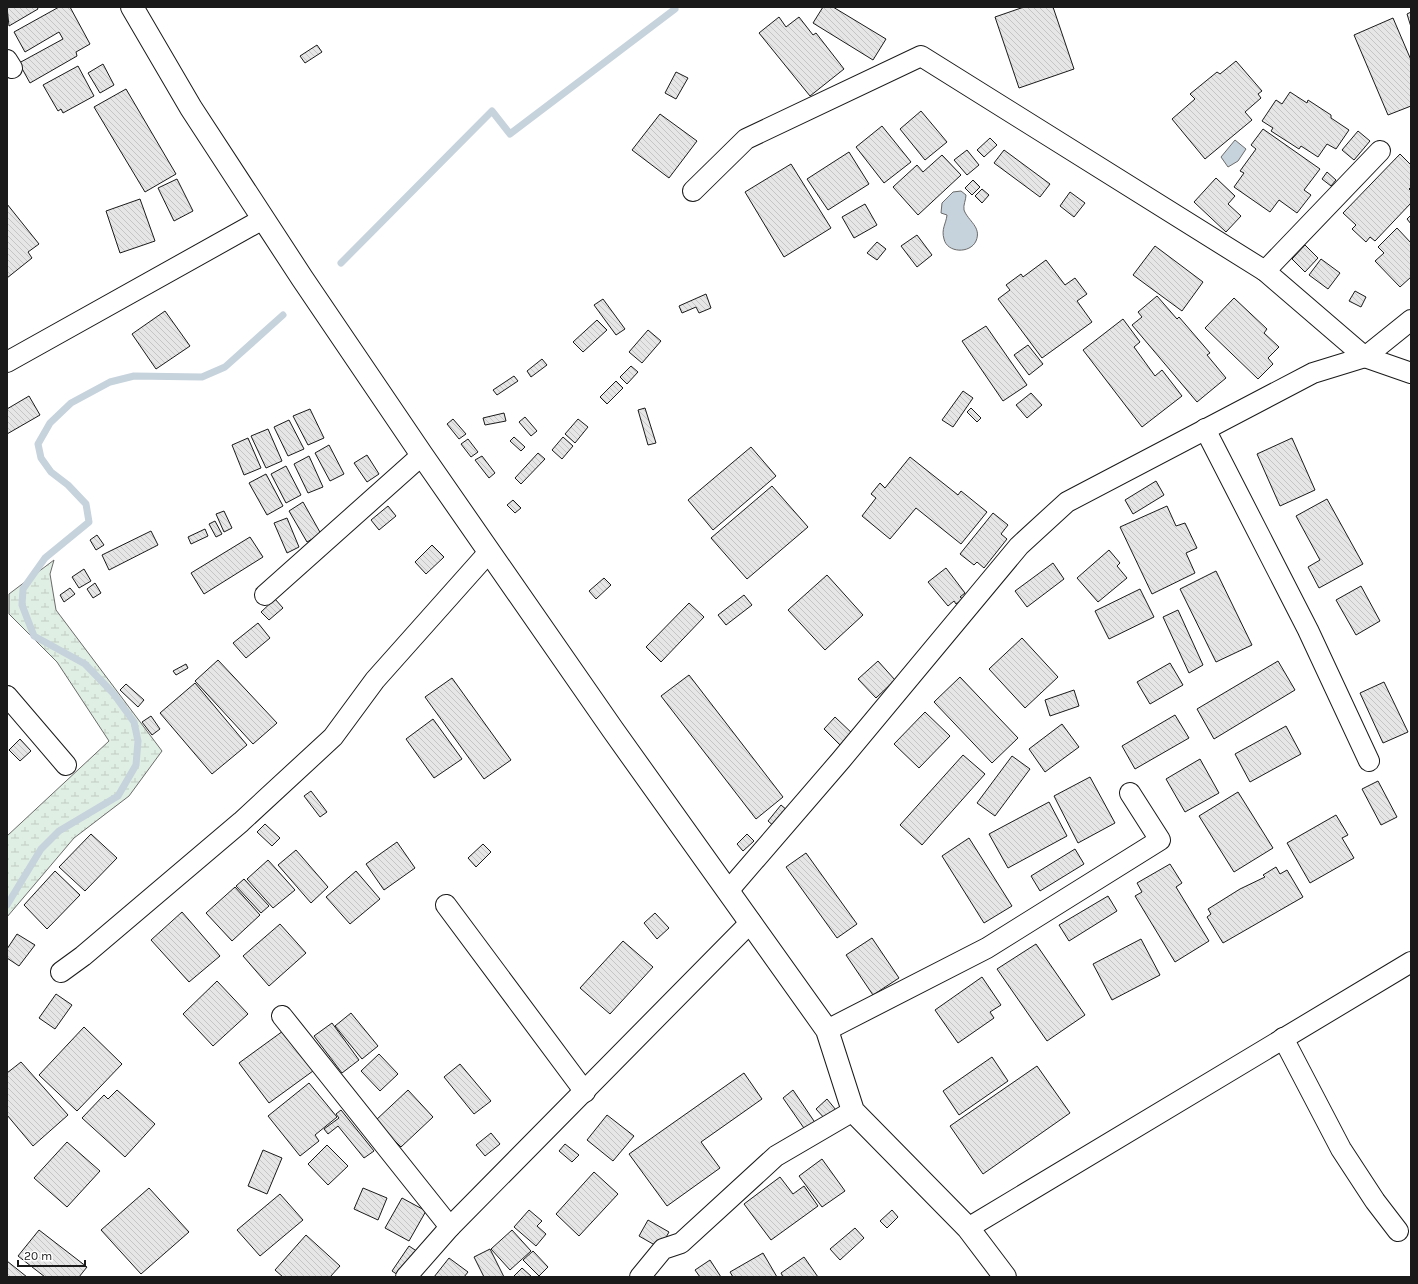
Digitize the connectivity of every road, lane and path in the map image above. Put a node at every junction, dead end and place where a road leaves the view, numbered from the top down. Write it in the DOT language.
graph roads {
  1 [pos="132,7"];
  2 [pos="1380,151"];
  3 [pos="693,191"];
  4 [pos="264,219"];
  5 [pos="1264,271"];
  6 [pos="1411,320"];
  7 [pos="1365,357"];
  8 [pos="7,362"];
  9 [pos="1411,373"];
  10 [pos="1205,429"];
  11 [pos="422,455"];
  12 [pos="489,552"];
  13 [pos="265,595"];
  14 [pos="7,696"];
  15 [pos="1369,761"];
  16 [pos="66,765"];
  17 [pos="1130,793"];
  18 [pos="728,890"];
  19 [pos="446,905"];
  20 [pos="751,922"];
  21 [pos="1411,962"];
  22 [pos="61,972"];
  23 [pos="282,1016"];
  24 [pos="827,1030"];
  25 [pos="1283,1038"];
  26 [pos="585,1092"];
  27 [pos="853,1111"];
  28 [pos="450,1227"];
  29 [pos="968,1228"];
  30 [pos="1398,1231"];
  31 [pos="406,1277"];
  32 [pos="640,1277"];
  33 [pos="1005,1277"];
  1 -- 4 [label="street"];
  2 -- 5 [label="street"];
  3 -- 5 [label="street"];
  4 -- 8 [label="street"];
  4 -- 11 [label="street"];
  5 -- 7 [label="street"];
  6 -- 7 [label="street"];
  7 -- 9 [label="street"];
  7 -- 10 [label="street"];
  10 -- 15 [label="street"];
  10 -- 18 [label="street"];
  11 -- 12 [label="street"];
  11 -- 13 [label="street"];
  12 -- 18 [label="street"];
  12 -- 22 [label="street"];
  14 -- 16 [label="street"];
  17 -- 24 [label="street"];
  18 -- 20 [label="street"];
  19 -- 26 [label="street"];
  20 -- 24 [label="street"];
  20 -- 26 [label="street"];
  21 -- 25 [label="street"];
  23 -- 28 [label="street"];
  24 -- 27 [label="street"];
  25 -- 29 [label="street"];
  25 -- 30 [label="street"];
  26 -- 28 [label="street"];
  27 -- 29 [label="street"];
  27 -- 32 [label="street"];
  28 -- 31 [label="street"];
  29 -- 33 [label="street"];
}
